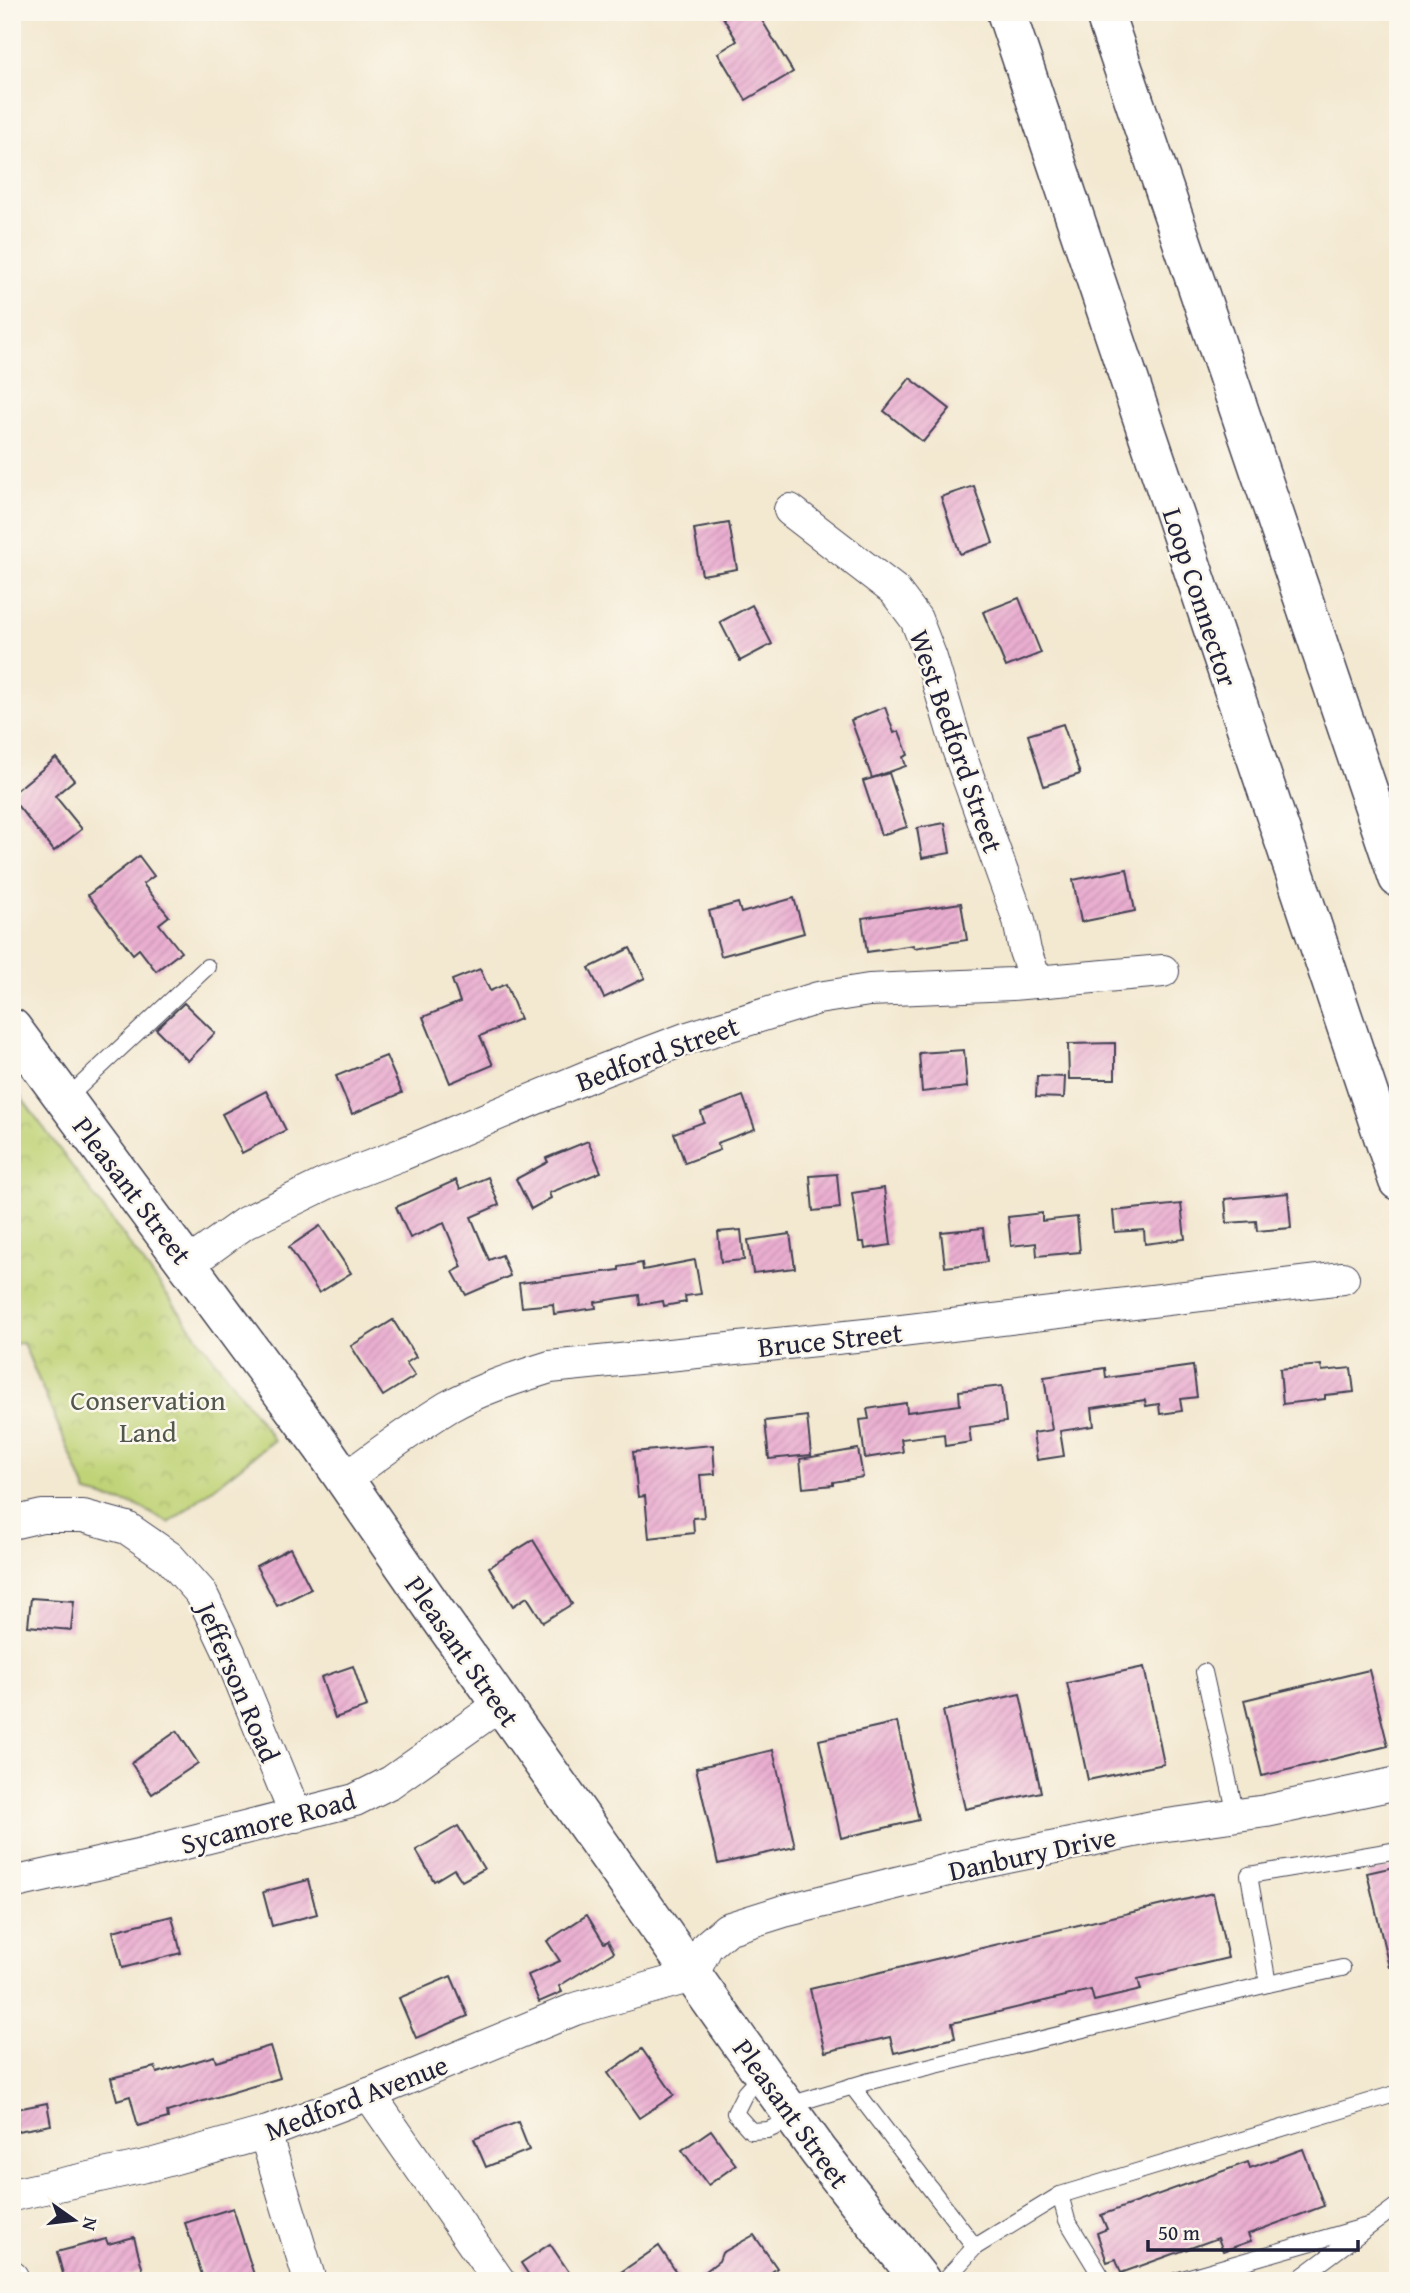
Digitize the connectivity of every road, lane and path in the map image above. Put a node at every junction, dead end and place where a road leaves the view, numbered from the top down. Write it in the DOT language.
graph roads {
  1 [pos="1006,12"];
  2 [pos="1104,12"];
  3 [pos="790,510"];
  4 [pos="1398,878"];
  5 [pos="207,967"];
  6 [pos="1163,971"];
  7 [pos="1035,982"];
  8 [pos="12,1028"];
  9 [pos="65,1100"];
  10 [pos="1398,1181"];
  11 [pos="188,1264"];
  12 [pos="1343,1278"];
  13 [pos="345,1479"];
  14 [pos="12,1523"];
  15 [pos="1204,1672"];
  16 [pos="501,1704"];
  17 [pos="1398,1783"];
  18 [pos="1236,1815"];
  19 [pos="296,1816"];
  20 [pos="1398,1850"];
  21 [pos="12,1883"];
  22 [pos="1342,1968"];
  23 [pos="692,1976"];
  24 [pos="1268,1984"];
  25 [pos="852,2086"];
  26 [pos="1398,2093"];
  27 [pos="369,2094"];
  28 [pos="790,2112"];
  29 [pos="265,2133"];
  30 [pos="12,2195"];
  31 [pos="1060,2195"];
  32 [pos="1398,2205"];
  33 [pos="1371,2225"];
  34 [pos="975,2247"];
  35 [pos="924,2279"];
  36 [pos="310,2281"];
  37 [pos="499,2281"];
  38 [pos="1104,2281"];
  39 [pos="1176,2281"];
  40 [pos="1296,2281"];
  1 -- 10 [label="main road, Loop Connector"];
  2 -- 4 [label="main road"];
  3 -- 7 [label="street, West Bedford Street"];
  5 -- 9 [label="lane"];
  6 -- 7 [label="street, Bedford Street"];
  7 -- 11 [label="street, Bedford Street"];
  8 -- 9 [label="main road, Pleasant Street"];
  9 -- 11 [label="main road, Pleasant Street"];
  11 -- 13 [label="main road, Pleasant Street"];
  12 -- 13 [label="street, Bruce Street"];
  13 -- 16 [label="main road, Pleasant Street"];
  14 -- 19 [label="street, Jefferson Road"];
  15 -- 18 [label="lane"];
  16 -- 19 [label="street, Sycamore Road"];
  16 -- 23 [label="main road, Pleasant Street"];
  17 -- 18 [label="street, Danbury Drive"];
  18 -- 23 [label="street, Danbury Drive"];
  19 -- 21 [label="street, Sycamore Road"];
  20 -- 24 [label="lane"];
  22 -- 24 [label="lane"];
  23 -- 27 [label="street, Medford Avenue"];
  23 -- 28 [label="main road, Pleasant Street"];
  24 -- 25 [label="lane"];
  25 -- 28 [label="lane"];
  25 -- 34 [label="lane"];
  26 -- 31 [label="lane"];
  27 -- 29 [label="street, Medford Avenue"];
  27 -- 37 [label="street"];
  28 -- 35 [label="main road, Pleasant Street"];
  29 -- 30 [label="street, Medford Avenue"];
  29 -- 36 [label="street"];
  31 -- 34 [label="lane"];
  31 -- 38 [label="lane"];
  32 -- 33 [label="lane"];
  33 -- 39 [label="lane"];
  33 -- 40 [label="lane"];
  34 -- 35 [label="lane"];
}
